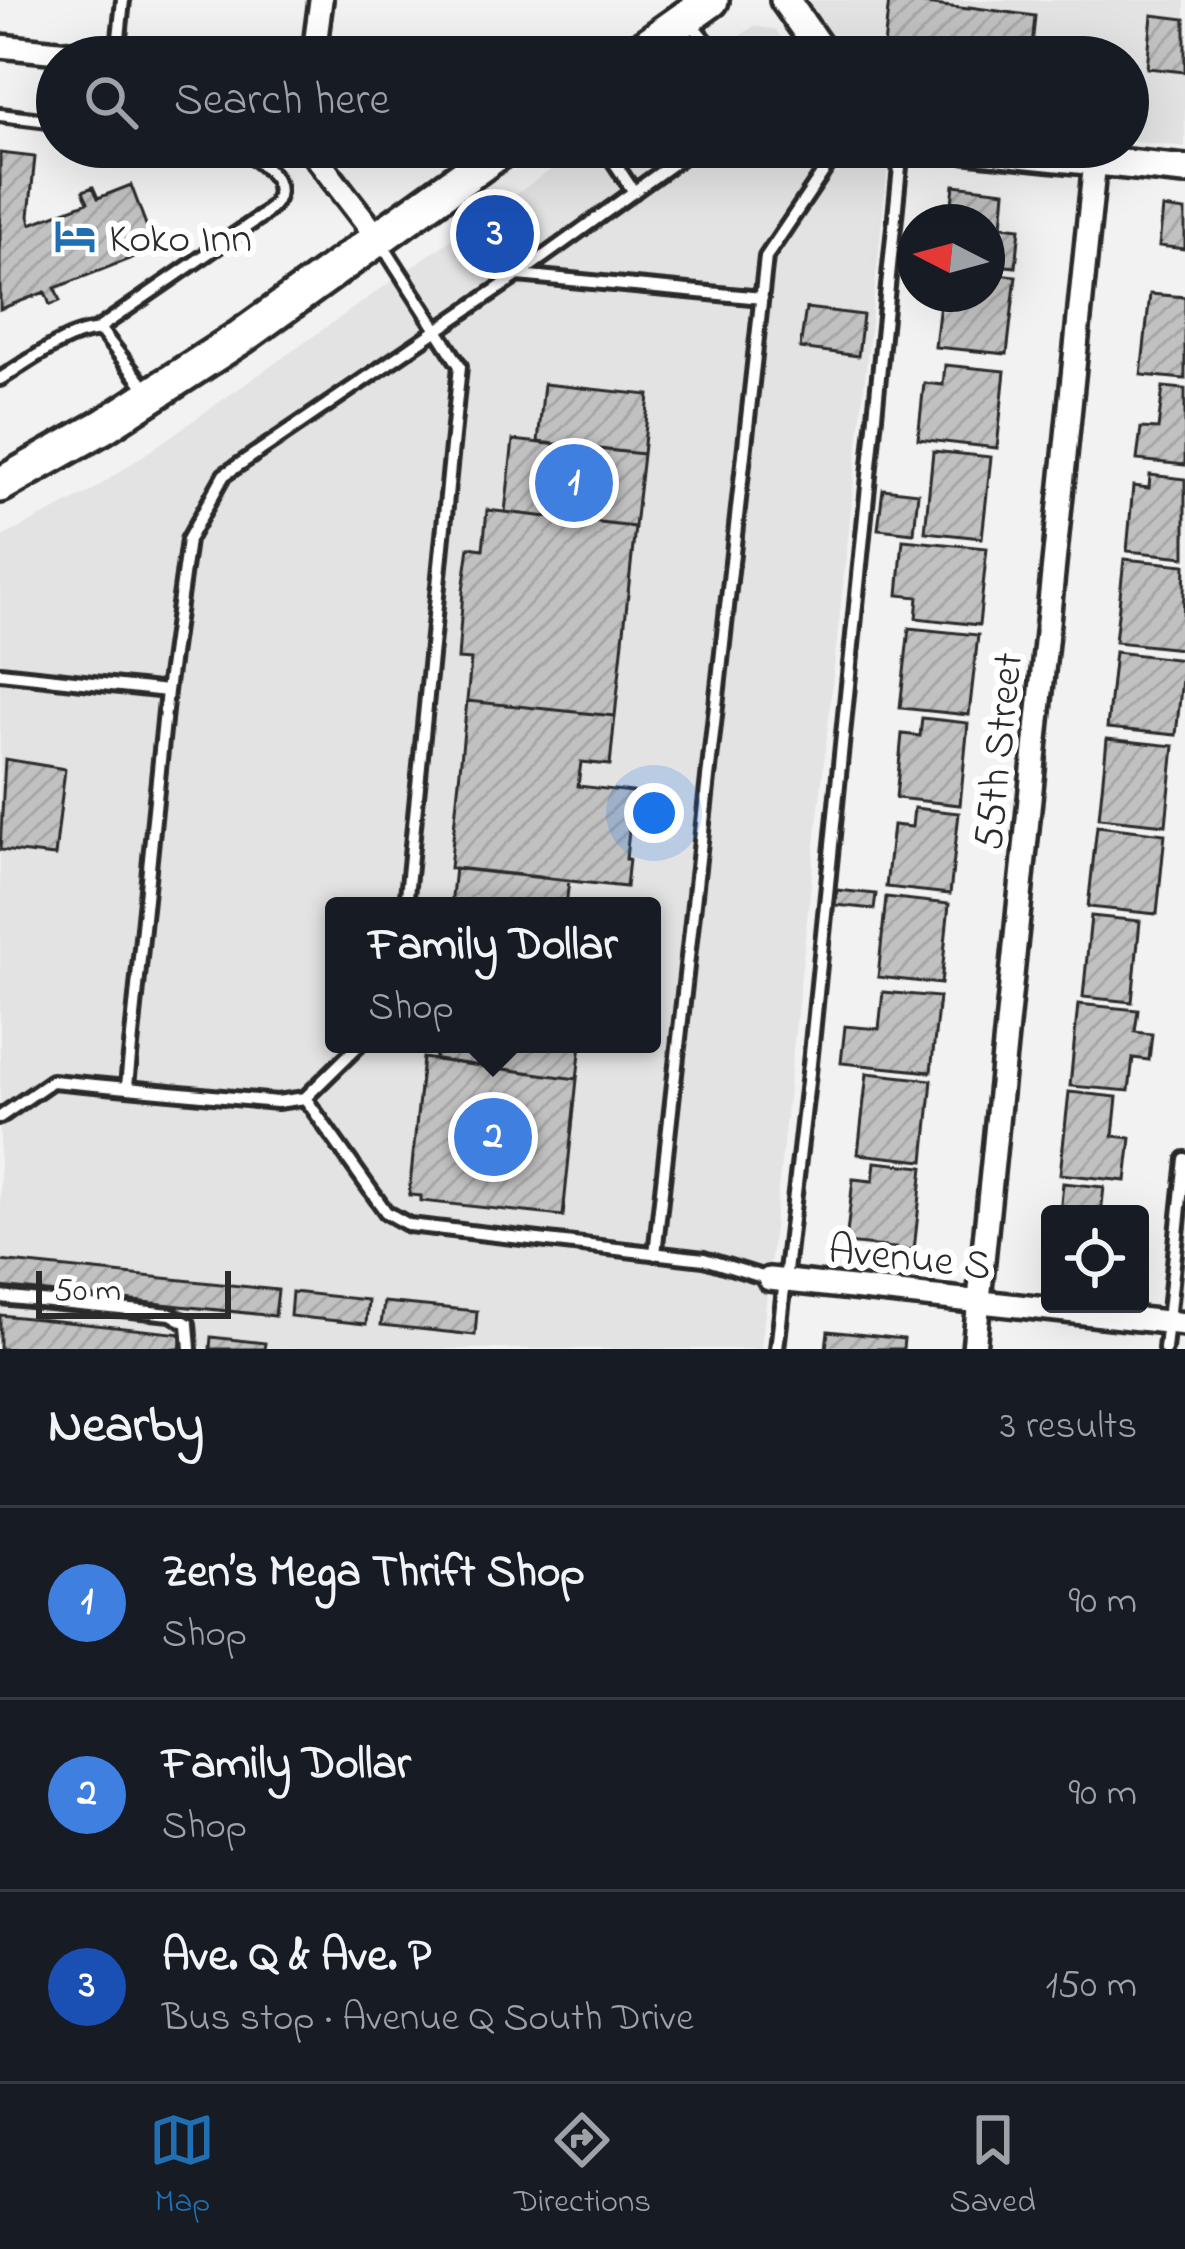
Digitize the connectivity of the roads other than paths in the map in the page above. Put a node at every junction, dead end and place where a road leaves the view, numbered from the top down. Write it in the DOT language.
graph roads {
  1 [pos="123,0"];
  2 [pos="321,0"];
  3 [pos="785,0"];
  4 [pos="699,9"];
  5 [pos="119,36"];
  6 [pos="316,36"];
  7 [pos="661,36"];
  8 [pos="809,36"];
  9 [pos="0,46"];
  10 [pos="36,50"];
  11 [pos="0,116"];
  12 [pos="36,120"];
  13 [pos="1149,166"];
  14 [pos="267,168"];
  15 [pos="324,168"];
  16 [pos="476,168"];
  17 [pos="618,168"];
  18 [pos="667,168"];
  19 [pos="826,168"];
  20 [pos="900,168"];
  21 [pos="1094,168"];
  22 [pos="1185,170"];
  23 [pos="634,192"];
  24 [pos="378,238"];
  25 [pos="518,275"];
  26 [pos="762,298"];
  27 [pos="95,331"];
  28 [pos="437,331"];
  29 [pos="4,374"];
  30 [pos="152,395"];
  31 [pos="0,484"];
  32 [pos="0,673"];
  33 [pos="167,691"];
  34 [pos="407,897"];
  35 [pos="351,1053"];
  36 [pos="127,1086"];
  37 [pos="305,1098"];
  38 [pos="0,1117"];
  39 [pos="1185,1159"];
  40 [pos="655,1254"];
  41 [pos="776,1279"];
  42 [pos="0,1297"];
  43 [pos="979,1301"];
  44 [pos="1176,1323"];
  45 [pos="190,1349"];
  46 [pos="777,1349"];
  47 [pos="974,1349"];
  48 [pos="1165,1349"];
  1 -- 5 [label="lane"];
  2 -- 6 [label="street"];
  3 -- 8 [label="street"];
  4 -- 7 [label="highway"];
  9 -- 10 [label="street"];
  11 -- 12 [label="lane"];
  13 -- 22 [label="street"];
  14 -- 27 [label="lane"];
  15 -- 24 [label="street"];
  16 -- 24 [label="highway"];
  17 -- 23 [label="lane"];
  18 -- 23 [label="lane"];
  19 -- 26 [label="lane"];
  20 -- 41 [label="lane"];
  21 -- 43 [label="street, 55th Street"];
  23 -- 25 [label="lane"];
  24 -- 28 [label="lane"];
  24 -- 30 [label="highway"];
  25 -- 26 [label="lane"];
  25 -- 28 [label="lane"];
  26 -- 40 [label="lane"];
  27 -- 29 [label="lane"];
  27 -- 30 [label="lane"];
  28 -- 33 [label="lane"];
  28 -- 34 [label="lane"];
  30 -- 31 [label="highway"];
  32 -- 33 [label="lane"];
  33 -- 36 [label="lane"];
  35 -- 37 [label="lane"];
  36 -- 37 [label="lane"];
  36 -- 38 [label="lane"];
  37 -- 40 [label="lane"];
  39 -- 44 [label="lane"];
  40 -- 41 [label="lane"];
  41 -- 43 [label="street, Avenue S"];
  41 -- 46 [label="lane"];
  42 -- 45 [label="lane"];
  43 -- 44 [label="street, Avenue S"];
  43 -- 47 [label="street, 55th Street"];
  44 -- 48 [label="lane"];
}
